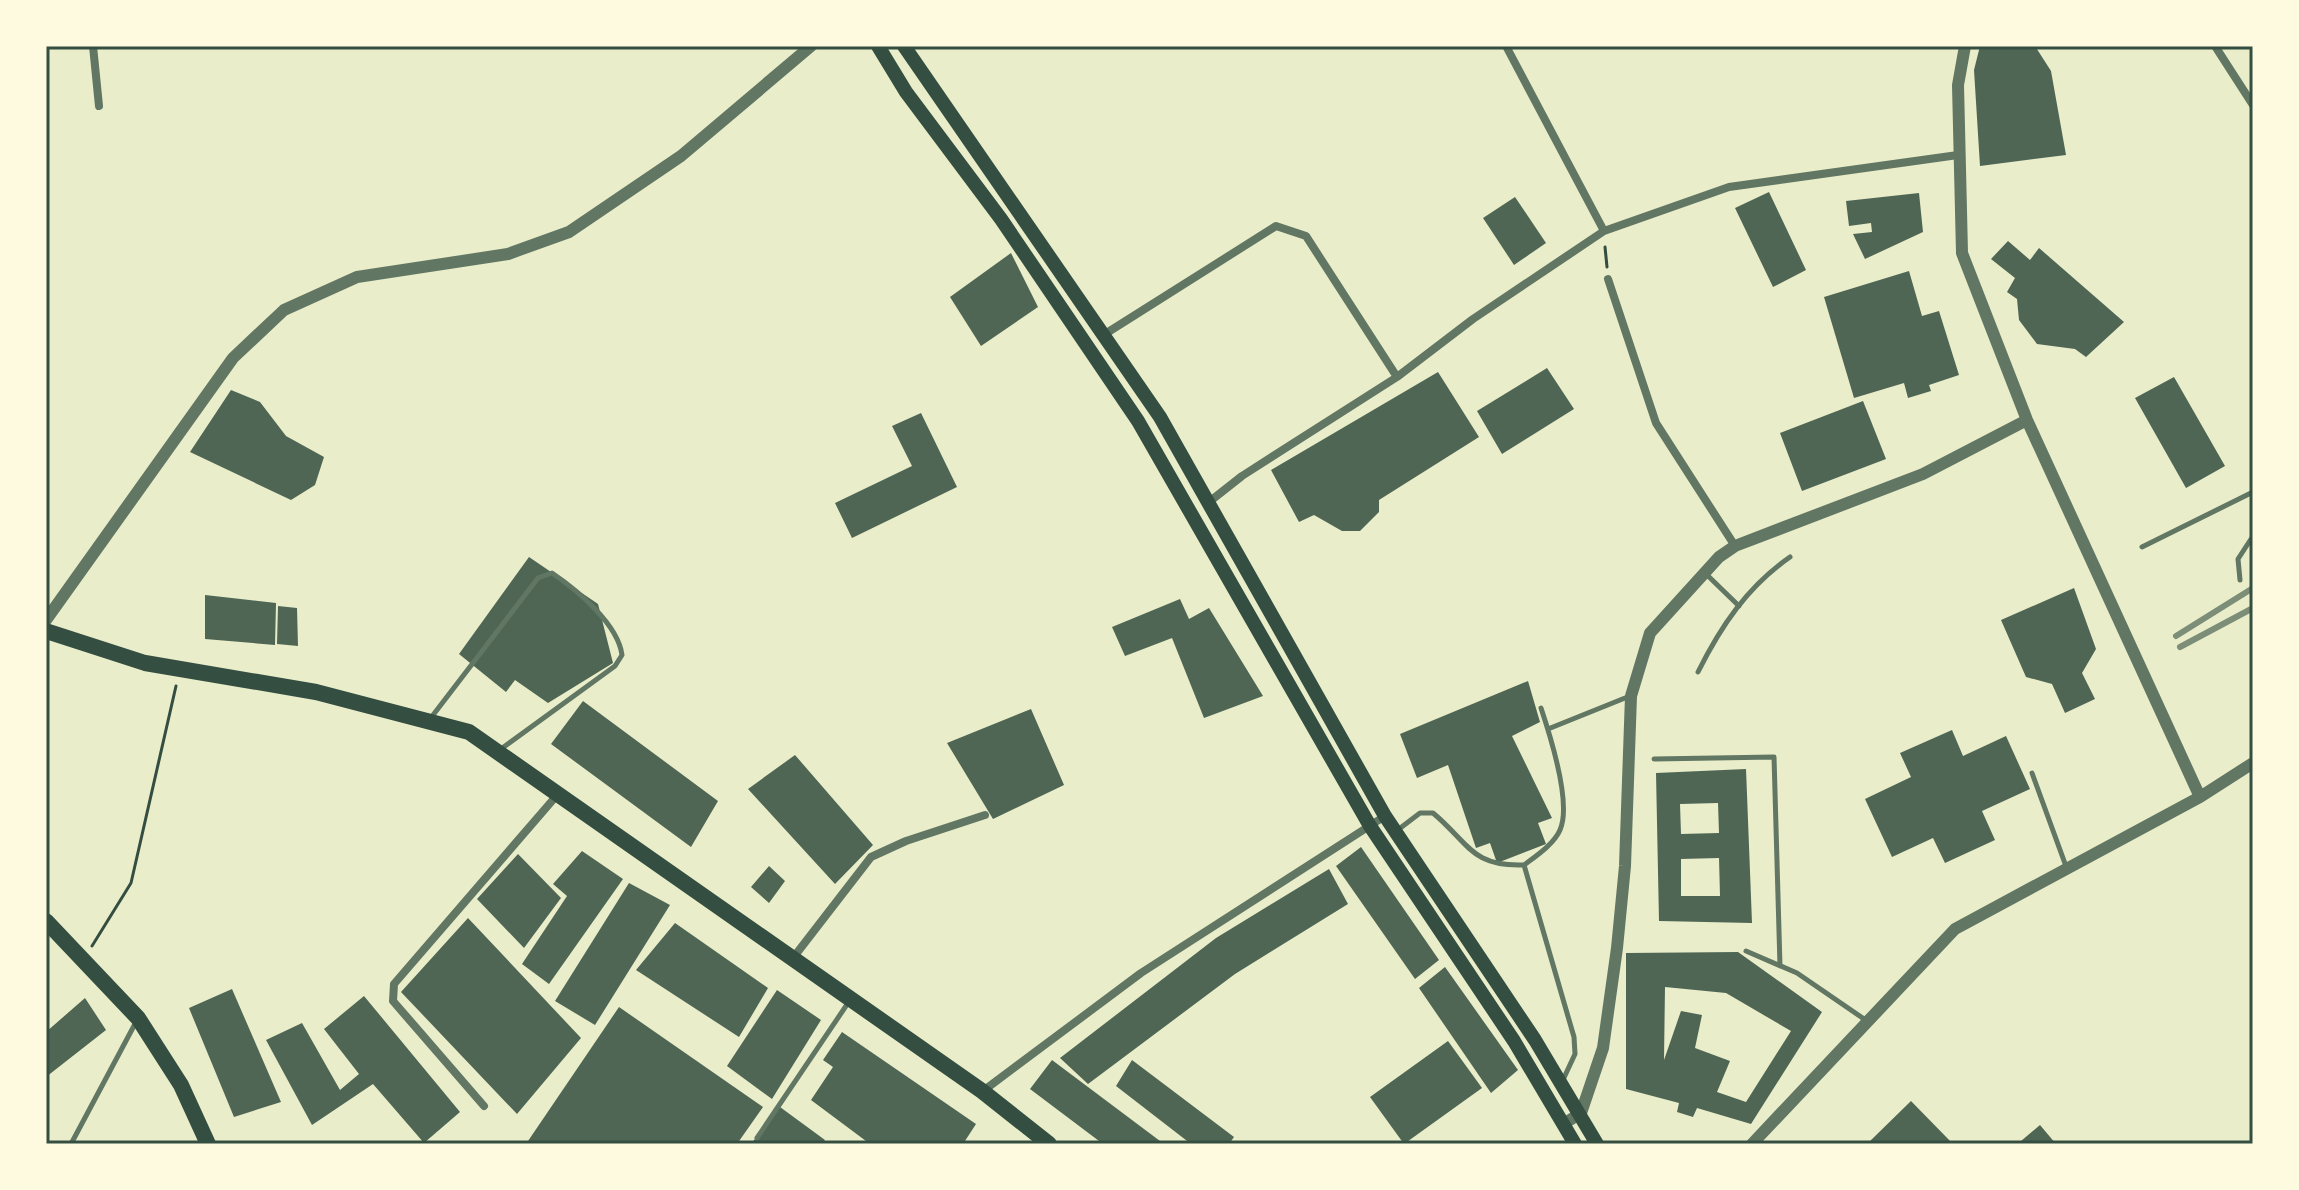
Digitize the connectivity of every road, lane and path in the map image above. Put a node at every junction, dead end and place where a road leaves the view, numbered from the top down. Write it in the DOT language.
graph roads {
  1 [pos="93,46"];
  2 [pos="811,46"];
  3 [pos="878,46"];
  4 [pos="904,46"];
  5 [pos="1506,46"];
  6 [pos="1965,46"];
  7 [pos="2215,46"];
  8 [pos="925,78"];
  9 [pos="906,92"];
  10 [pos="2253,105"];
  11 [pos="99,106"];
  12 [pos="1958,155"];
  13 [pos="1604,231"];
  14 [pos="1608,279"];
  15 [pos="1105,334"];
  16 [pos="1397,377"];
  17 [pos="2027,420"];
  18 [pos="2253,494"];
  19 [pos="1209,502"];
  20 [pos="2253,536"];
  21 [pos="1735,546"];
  22 [pos="2142,547"];
  23 [pos="1790,557"];
  24 [pos="1704,573"];
  25 [pos="2240,580"];
  26 [pos="1739,606"];
  27 [pos="46,620"];
  28 [pos="46,631"];
  29 [pos="179,671"];
  30 [pos="1698,672"];
  31 [pos="1631,696"];
  32 [pos="1541,708"];
  33 [pos="429,720"];
  34 [pos="1548,729"];
  35 [pos="499,750"];
  36 [pos="1654,759"];
  37 [pos="2253,763"];
  38 [pos="2032,773"];
  39 [pos="558,794"];
  40 [pos="2200,797"];
  41 [pos="985,815"];
  42 [pos="1385,816"];
  43 [pos="1370,826"];
  44 [pos="1395,832"];
  45 [pos="1524,865"];
  46 [pos="2067,869"];
  47 [pos="46,921"];
  48 [pos="1746,951"];
  49 [pos="83,959"];
  50 [pos="792,959"];
  51 [pos="1780,966"];
  52 [pos="851,999"];
  53 [pos="138,1018"];
  54 [pos="1867,1022"];
  55 [pos="1562,1083"];
  56 [pos="982,1091"];
  57 [pos="484,1106"];
  58 [pos="1581,1113"];
  59 [pos="1565,1123"];
  60 [pos="757,1138"];
  61 [pos="71,1144"];
  62 [pos="208,1144"];
  63 [pos="1049,1144"];
  64 [pos="1575,1144"];
  65 [pos="1597,1144"];
  66 [pos="1752,1144"];
  1 -- 11 [label="street"];
  2 -- 27 [label="street"];
  3 -- 9 [label="main road"];
  4 -- 8 [label="main road"];
  5 -- 13 [label="street"];
  6 -- 12 [label="street"];
  7 -- 10 [label="street"];
  8 -- 9 [label="main road"];
  8 -- 15 [label="main road"];
  9 -- 43 [label="main road"];
  12 -- 13 [label="street"];
  12 -- 17 [label="street"];
  13 -- 14 [label="path"];
  13 -- 16 [label="street"];
  14 -- 21 [label="street"];
  15 -- 16 [label="street"];
  15 -- 19 [label="main road"];
  16 -- 19 [label="street"];
  17 -- 21 [label="street"];
  17 -- 40 [label="street"];
  18 -- 22 [label="lane"];
  19 -- 42 [label="main road"];
  20 -- 25 [label="lane"];
  21 -- 24 [label="street"];
  23 -- 26 [label="lane"];
  24 -- 26 [label="lane"];
  24 -- 31 [label="street"];
  26 -- 30 [label="lane"];
  28 -- 29 [label="main road"];
  29 -- 33 [label="main road"];
  29 -- 49 [label="path"];
  31 -- 34 [label="lane"];
  31 -- 58 [label="street"];
  32 -- 34 [label="lane"];
  33 -- 35 [label="main road"];
  33 -- 35 [label="lane"];
  34 -- 45 [label="lane"];
  35 -- 39 [label="main road"];
  36 -- 51 [label="lane"];
  37 -- 40 [label="street"];
  38 -- 46 [label="lane"];
  39 -- 50 [label="main road"];
  39 -- 57 [label="street"];
  40 -- 46 [label="street"];
  41 -- 50 [label="street"];
  42 -- 43 [label="street"];
  42 -- 44 [label="main road"];
  43 -- 56 [label="street"];
  43 -- 59 [label="main road"];
  44 -- 45 [label="lane"];
  44 -- 55 [label="main road"];
  45 -- 55 [label="lane"];
  46 -- 54 [label="street"];
  47 -- 49 [label="main road"];
  48 -- 51 [label="lane"];
  49 -- 53 [label="main road"];
  50 -- 52 [label="main road"];
  51 -- 54 [label="lane"];
  52 -- 56 [label="main road"];
  52 -- 60 [label="lane"];
  53 -- 61 [label="lane"];
  53 -- 62 [label="main road"];
  54 -- 66 [label="street"];
  55 -- 58 [label="main road"];
  56 -- 63 [label="main road"];
  58 -- 59 [label="street"];
  58 -- 65 [label="main road"];
  59 -- 64 [label="main road"];
}
